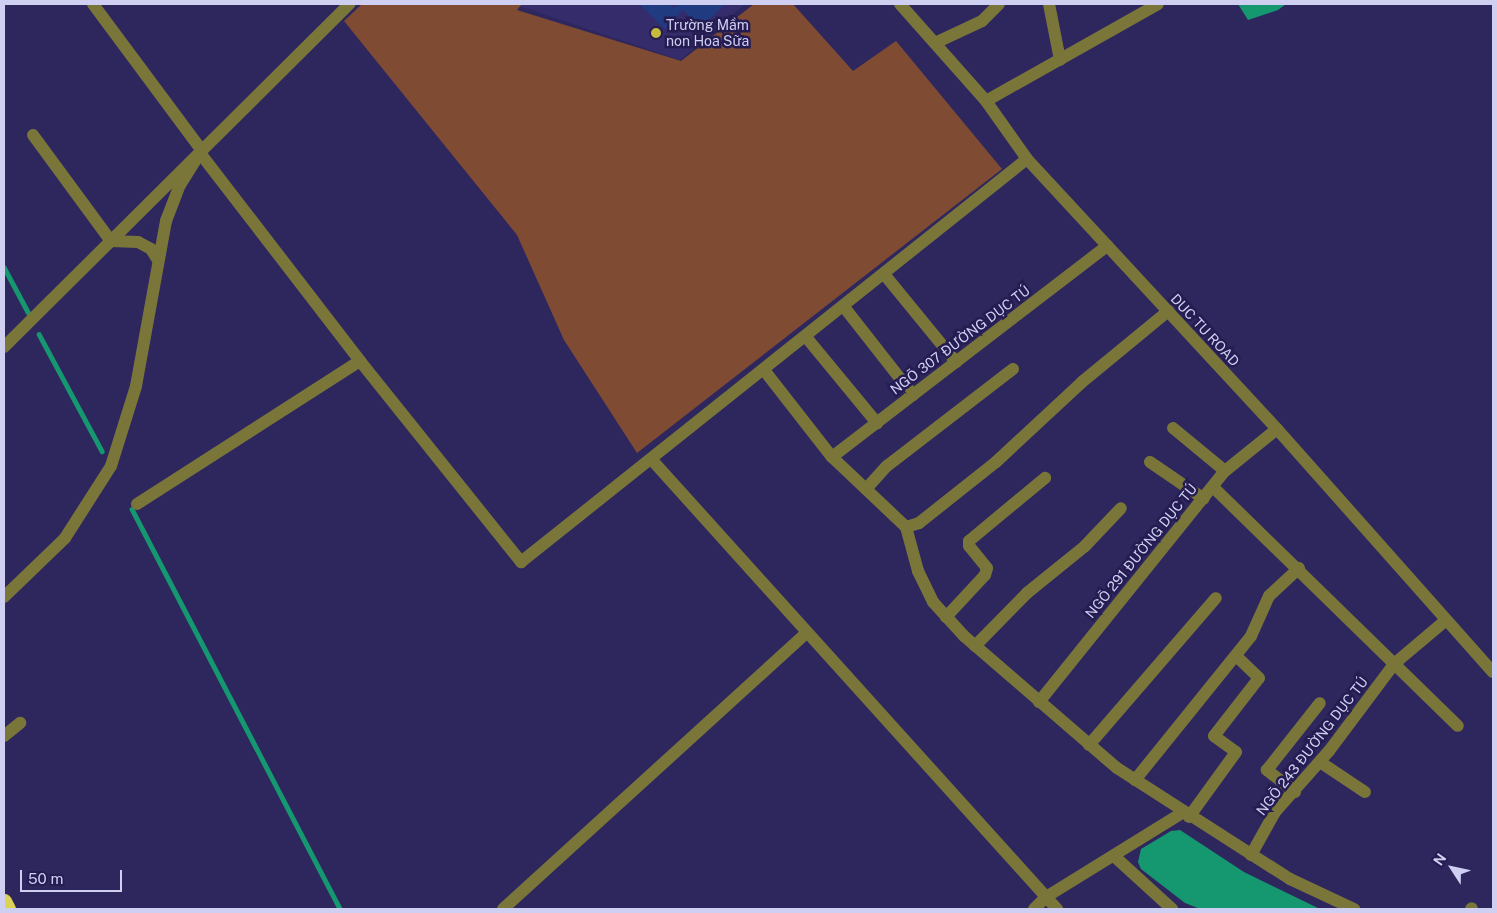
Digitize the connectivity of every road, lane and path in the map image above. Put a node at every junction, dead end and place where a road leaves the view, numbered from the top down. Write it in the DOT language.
graph roads {
  1 [pos="93,4"];
  2 [pos="350,4"];
  3 [pos="900,4"];
  4 [pos="999,4"];
  5 [pos="1049,4"];
  6 [pos="1158,4"];
  7 [pos="935,43"];
  8 [pos="1060,60"];
  9 [pos="986,101"];
  10 [pos="33,135"];
  11 [pos="201,152"];
  12 [pos="1027,160"];
  13 [pos="111,241"];
  14 [pos="1107,246"];
  15 [pos="158,260"];
  16 [pos="884,274"];
  17 [pos="844,307"];
  18 [pos="1168,311"];
  19 [pos="806,337"];
  20 [pos="4,347"];
  21 [pos="360,361"];
  22 [pos="956,362"];
  23 [pos="1013,369"];
  24 [pos="764,370"];
  25 [pos="914,395"];
  26 [pos="877,423"];
  27 [pos="1173,428"];
  28 [pos="1277,429"];
  29 [pos="832,457"];
  30 [pos="652,460"];
  31 [pos="1150,462"];
  32 [pos="1225,471"];
  33 [pos="1045,478"];
  34 [pos="1214,486"];
  35 [pos="866,489"];
  36 [pos="1204,498"];
  37 [pos="137,504"];
  38 [pos="1121,508"];
  39 [pos="906,527"];
  40 [pos="1299,568"];
  41 [pos="4,597"];
  42 [pos="1216,598"];
  43 [pos="946,617"];
  44 [pos="1446,620"];
  45 [pos="807,632"];
  46 [pos="974,646"];
  47 [pos="1236,656"];
  48 [pos="1394,664"];
  49 [pos="1493,672"];
  50 [pos="1038,702"];
  51 [pos="1320,703"];
  52 [pos="20,723"];
  53 [pos="1458,726"];
  54 [pos="4,736"];
  55 [pos="1089,745"];
  56 [pos="1320,762"];
  57 [pos="1135,780"];
  58 [pos="1295,792"];
  59 [pos="1365,792"];
  60 [pos="1185,815"];
  61 [pos="1252,855"];
  62 [pos="1114,856"];
  63 [pos="1046,897"];
  64 [pos="4,900"];
  65 [pos="8,909"];
  66 [pos="502,909"];
  67 [pos="1034,909"];
  68 [pos="1057,909"];
  69 [pos="1172,909"];
  70 [pos="1354,909"];
  1 -- 11 [label="street"];
  2 -- 11 [label="street"];
  3 -- 7 [label="street, DUC TU ROAD"];
  4 -- 7 [label="street"];
  5 -- 8 [label="street"];
  6 -- 8 [label="street"];
  7 -- 9 [label="street, DUC TU ROAD"];
  8 -- 9 [label="street"];
  9 -- 12 [label="street, DUC TU ROAD"];
  10 -- 13 [label="street"];
  11 -- 13 [label="street"];
  11 -- 15 [label="street"];
  11 -- 21 [label="street"];
  12 -- 14 [label="street, DUC TU ROAD"];
  12 -- 16 [label="street"];
  13 -- 15 [label="street"];
  13 -- 20 [label="street"];
  14 -- 18 [label="street, DUC TU ROAD"];
  14 -- 22 [label="street, NGÕ 307 ĐƯỜNG DỤC TÚ"];
  15 -- 41 [label="street"];
  16 -- 17 [label="street"];
  16 -- 22 [label="street"];
  17 -- 19 [label="street"];
  17 -- 25 [label="street"];
  18 -- 28 [label="street, DUC TU ROAD"];
  18 -- 39 [label="street"];
  19 -- 24 [label="street"];
  19 -- 26 [label="street"];
  21 -- 30 [label="street"];
  21 -- 37 [label="street"];
  22 -- 25 [label="street, NGÕ 307 ĐƯỜNG DỤC TÚ"];
  23 -- 35 [label="street"];
  24 -- 29 [label="street"];
  24 -- 30 [label="street"];
  25 -- 26 [label="street, NGÕ 307 ĐƯỜNG DỤC TÚ"];
  26 -- 29 [label="street, NGÕ 307 ĐƯỜNG DỤC TÚ"];
  27 -- 32 [label="street"];
  28 -- 32 [label="street, NGÕ 291 ĐƯỜNG DỤC TÚ"];
  28 -- 44 [label="street, DUC TU ROAD"];
  29 -- 35 [label="street"];
  30 -- 45 [label="street"];
  31 -- 36 [label="street"];
  32 -- 34 [label="street, NGÕ 291 ĐƯỜNG DỤC TÚ"];
  33 -- 43 [label="street"];
  34 -- 36 [label="street, NGÕ 291 ĐƯỜNG DỤC TÚ"];
  34 -- 40 [label="street"];
  35 -- 39 [label="street"];
  36 -- 50 [label="street, NGÕ 291 ĐƯỜNG DỤC TÚ"];
  38 -- 46 [label="street"];
  39 -- 43 [label="street"];
  40 -- 47 [label="street"];
  40 -- 48 [label="street"];
  42 -- 55 [label="street"];
  43 -- 46 [label="street"];
  44 -- 48 [label="street, NGÕ 243 ĐƯỜNG DỤC TÚ"];
  44 -- 49 [label="street, DUC TU ROAD"];
  45 -- 63 [label="street"];
  45 -- 66 [label="street"];
  46 -- 50 [label="street"];
  47 -- 57 [label="street"];
  47 -- 60 [label="street"];
  48 -- 53 [label="street"];
  48 -- 56 [label="street, NGÕ 243 ĐƯỜNG DỤC TÚ"];
  50 -- 55 [label="street"];
  51 -- 58 [label="street"];
  52 -- 54 [label="street"];
  55 -- 57 [label="street"];
  56 -- 58 [label="street, NGÕ 243 ĐƯỜNG DỤC TÚ"];
  56 -- 59 [label="street"];
  57 -- 60 [label="street"];
  58 -- 61 [label="street, NGÕ 243 ĐƯỜNG DỤC TÚ"];
  60 -- 61 [label="street"];
  60 -- 62 [label="street"];
  61 -- 70 [label="street"];
  62 -- 63 [label="street"];
  62 -- 69 [label="street"];
  63 -- 67 [label="street"];
  63 -- 68 [label="street"];
  64 -- 65 [label="highway"];
}
